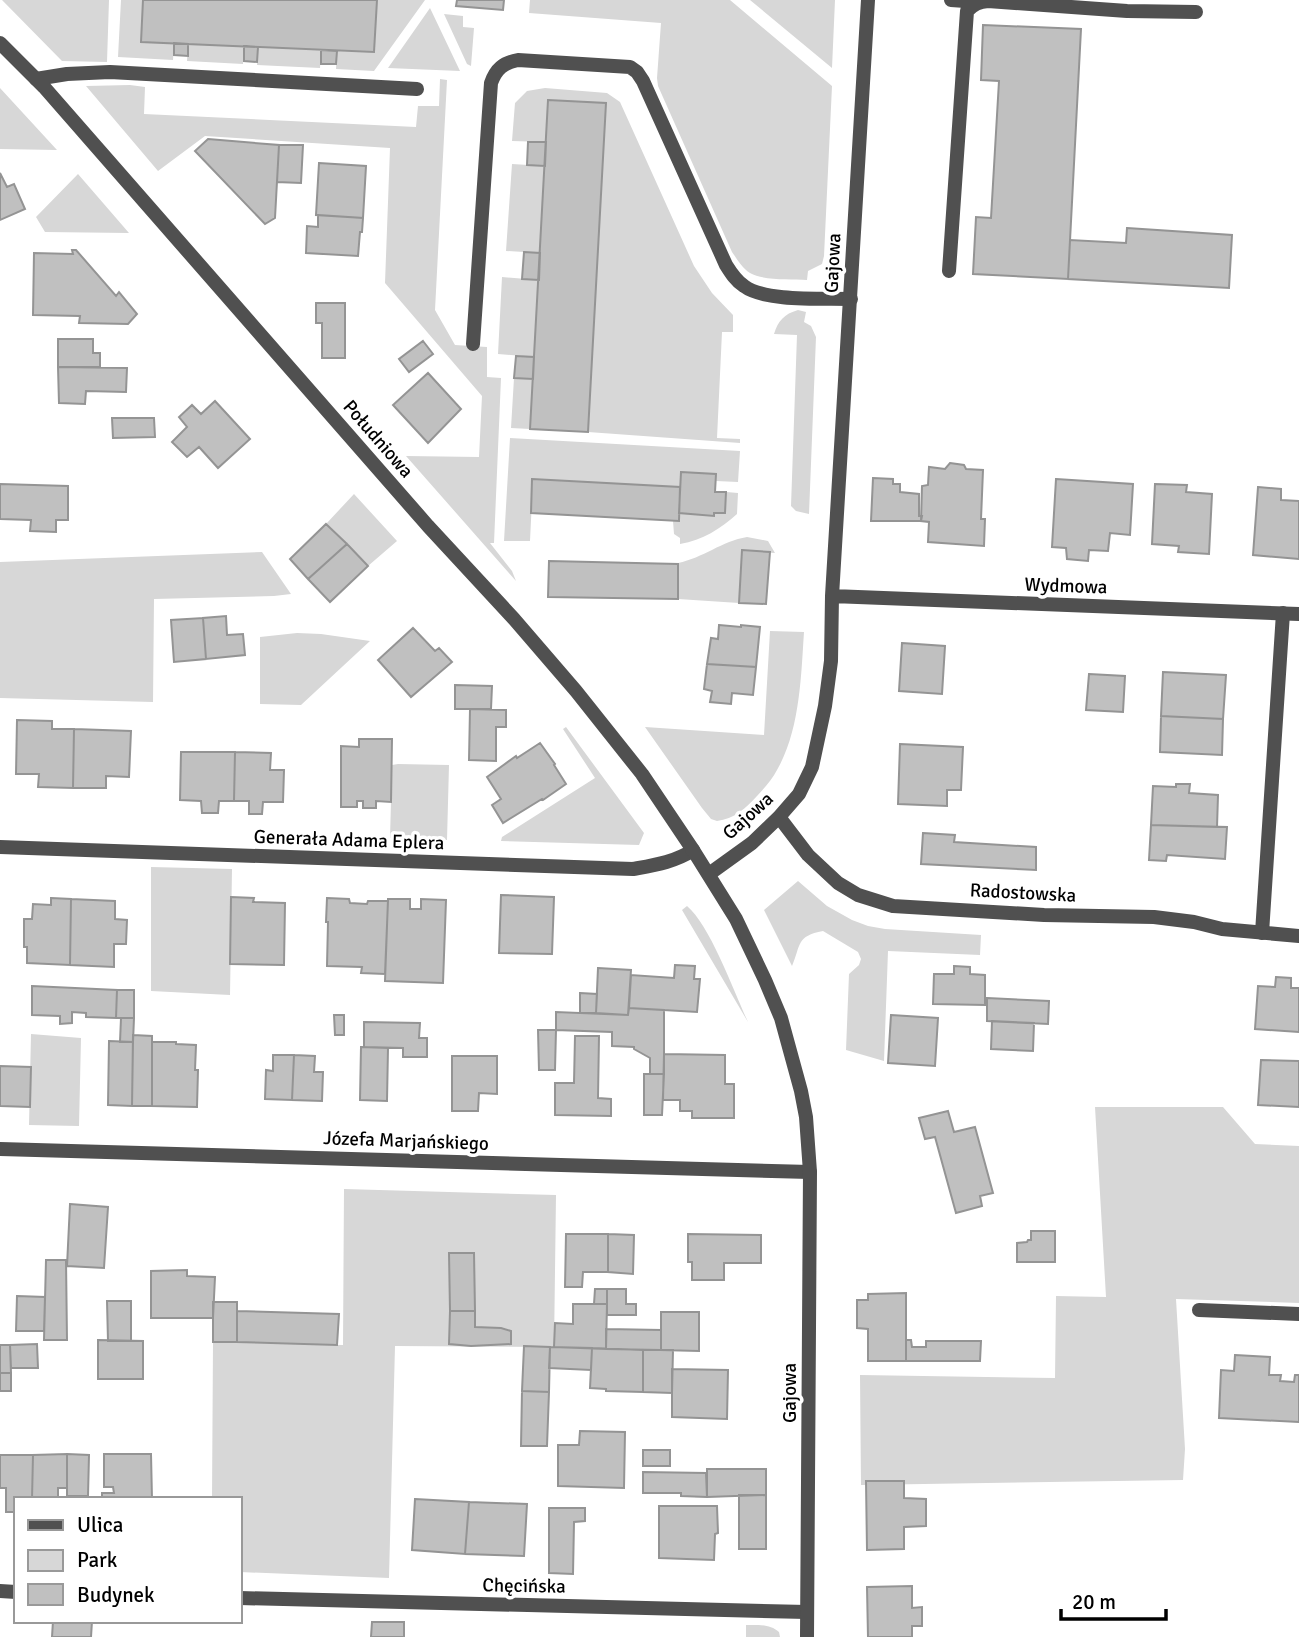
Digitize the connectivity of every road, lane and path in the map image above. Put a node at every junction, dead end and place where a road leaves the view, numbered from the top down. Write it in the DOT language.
graph roads {
  1 [pos="867,0"];
  2 [pos="951,0"];
  3 [pos="980,2"];
  4 [pos="1196,12"];
  5 [pos="0,43"];
  6 [pos="36,79"];
  7 [pos="417,89"];
  8 [pos="949,271"];
  9 [pos="851,299"];
  10 [pos="473,344"];
  11 [pos="832,596"];
  12 [pos="1283,614"];
  13 [pos="1299,614"];
  14 [pos="779,817"];
  15 [pos="0,847"];
  16 [pos="693,850"];
  17 [pos="709,874"];
  18 [pos="1262,933"];
  19 [pos="1299,936"];
  20 [pos="0,1149"];
  21 [pos="810,1172"];
  22 [pos="1199,1310"];
  23 [pos="1299,1314"];
  24 [pos="242,1598"];
  25 [pos="807,1612"];
  26 [pos="807,1637"];
  1 -- 9 [label="street, Gajowa"];
  2 -- 3 [label="street"];
  3 -- 4 [label="street"];
  3 -- 8 [label="street"];
  5 -- 6 [label="street, Południowa"];
  6 -- 7 [label="street"];
  6 -- 16 [label="street, Południowa"];
  9 -- 10 [label="street"];
  9 -- 11 [label="street, Gajowa"];
  11 -- 12 [label="street, Wydmowa"];
  11 -- 14 [label="street, Gajowa"];
  12 -- 13 [label="street, Wydmowa"];
  12 -- 18 [label="street"];
  14 -- 17 [label="street, Gajowa"];
  14 -- 18 [label="street, Radostowska"];
  15 -- 16 [label="street, Generała Adama Eplera"];
  16 -- 17 [label="street, Południowa"];
  17 -- 21 [label="street, Gajowa"];
  18 -- 19 [label="street, Radostowska"];
  20 -- 21 [label="street, Józefa Marjańskiego"];
  21 -- 25 [label="street, Gajowa"];
  22 -- 23 [label="street"];
  24 -- 25 [label="street, Chęcińska"];
  25 -- 26 [label="street, Gajowa"];
}
